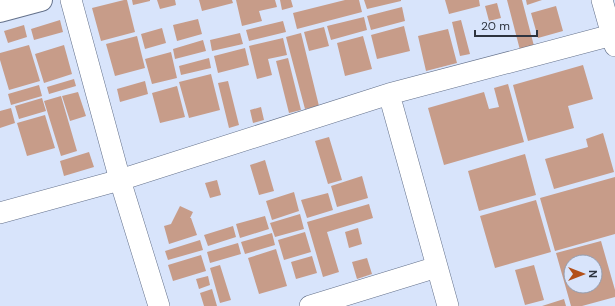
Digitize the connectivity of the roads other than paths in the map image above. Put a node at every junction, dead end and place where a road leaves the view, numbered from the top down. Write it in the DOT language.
graph roads {
  1 [pos="41,0"];
  2 [pos="72,0"];
  3 [pos="602,0"];
  4 [pos="0,11"];
  5 [pos="614,40"];
  6 [pos="389,94"];
  7 [pos="120,180"];
  8 [pos="0,213"];
  9 [pos="437,267"];
  10 [pos="159,306"];
  11 [pos="310,306"];
  12 [pos="448,306"];
  1 -- 4 [label="main road"];
  2 -- 7 [label="street"];
  3 -- 5 [label="street"];
  5 -- 6 [label="street"];
  6 -- 7 [label="street"];
  6 -- 9 [label="street"];
  7 -- 8 [label="street"];
  7 -- 10 [label="street"];
  9 -- 11 [label="street"];
  9 -- 12 [label="street"];
}
